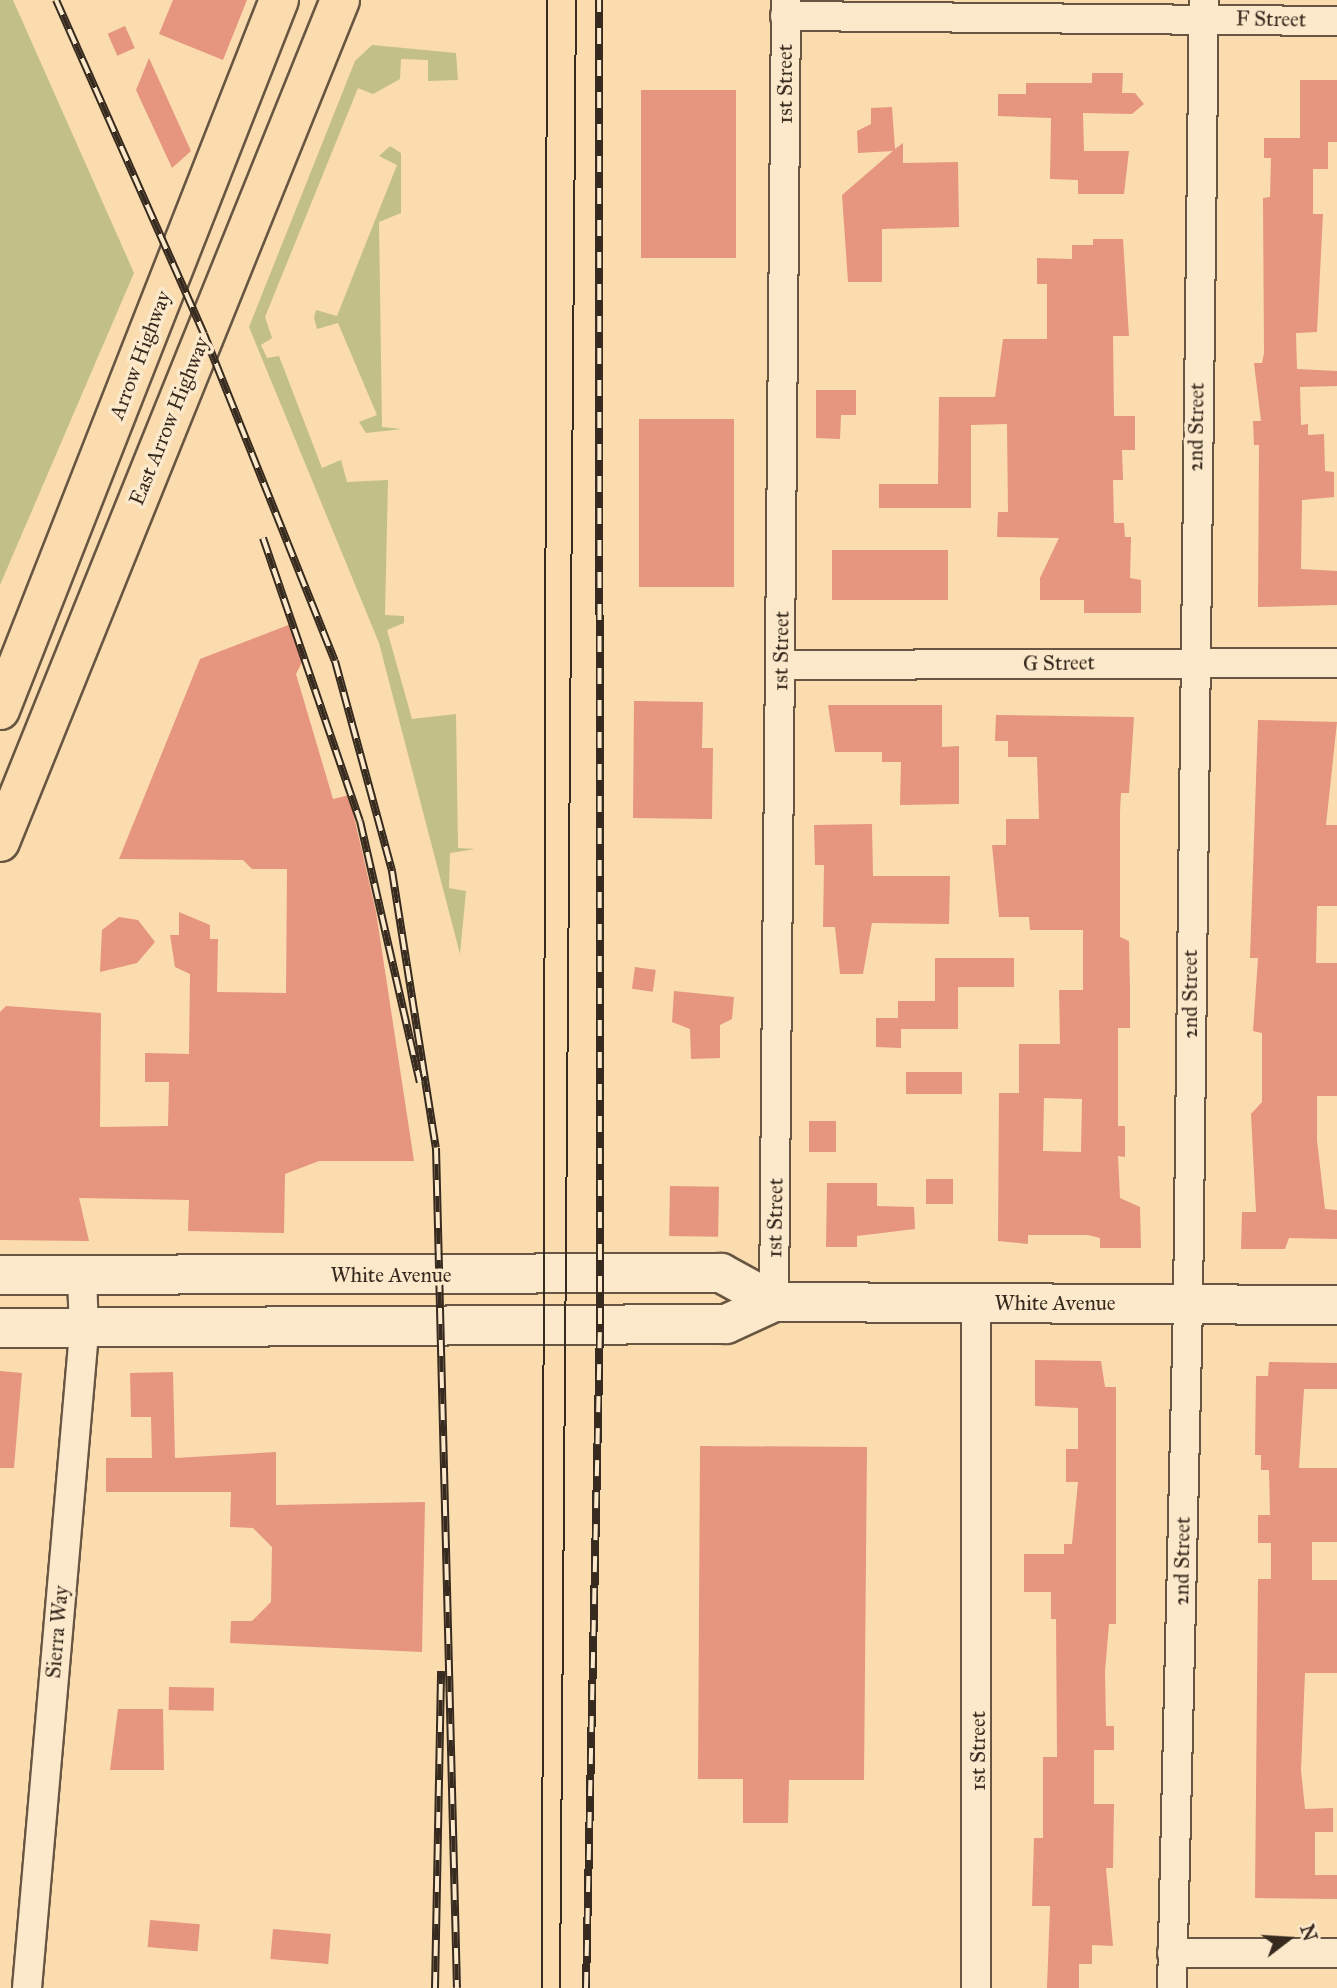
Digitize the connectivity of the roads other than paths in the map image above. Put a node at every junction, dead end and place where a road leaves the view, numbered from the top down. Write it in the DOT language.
graph roads {
  1 [pos="279,0"];
  2 [pos="340,0"];
  3 [pos="785,8"];
  4 [pos="1205,9"];
  5 [pos="1337,21"];
  6 [pos="1192,662"];
  7 [pos="1337,663"];
  8 [pos="780,665"];
  9 [pos="0,710"];
  10 [pos="0,842"];
  11 [pos="0,1275"];
  12 [pos="82,1275"];
  13 [pos="774,1302"];
  14 [pos="976,1303"];
  15 [pos="1188,1303"];
  16 [pos="1337,1305"];
  17 [pos="0,1328"];
  18 [pos="84,1332"];
  19 [pos="1172,1953"];
  20 [pos="1337,1953"];
  21 [pos="27,1988"];
  22 [pos="976,1988"];
  23 [pos="1172,1988"];
  1 -- 9 [label="main road, Arrow Highway"];
  2 -- 10 [label="main road, East Arrow Highway"];
  3 -- 4 [label="street, F Street"];
  3 -- 8 [label="street, 1st Street"];
  4 -- 5 [label="street, F Street"];
  4 -- 6 [label="street, 2nd Street"];
  6 -- 7 [label="street, G Street"];
  6 -- 8 [label="street, G Street"];
  6 -- 15 [label="street, 2nd Street"];
  8 -- 13 [label="street, 1st Street"];
  11 -- 12 [label="main road, White Avenue"];
  12 -- 13 [label="main road, White Avenue"];
  12 -- 18 [label="street, Sierra Way"];
  13 -- 14 [label="main road, White Avenue"];
  13 -- 18 [label="main road, White Avenue"];
  14 -- 15 [label="main road, White Avenue"];
  14 -- 22 [label="street, 1st Street"];
  15 -- 16 [label="main road, White Avenue"];
  15 -- 19 [label="street, 2nd Street"];
  17 -- 18 [label="main road, White Avenue"];
  18 -- 21 [label="street, Sierra Way"];
  19 -- 20 [label="street"];
  19 -- 23 [label="street, 2nd Street"];
}
